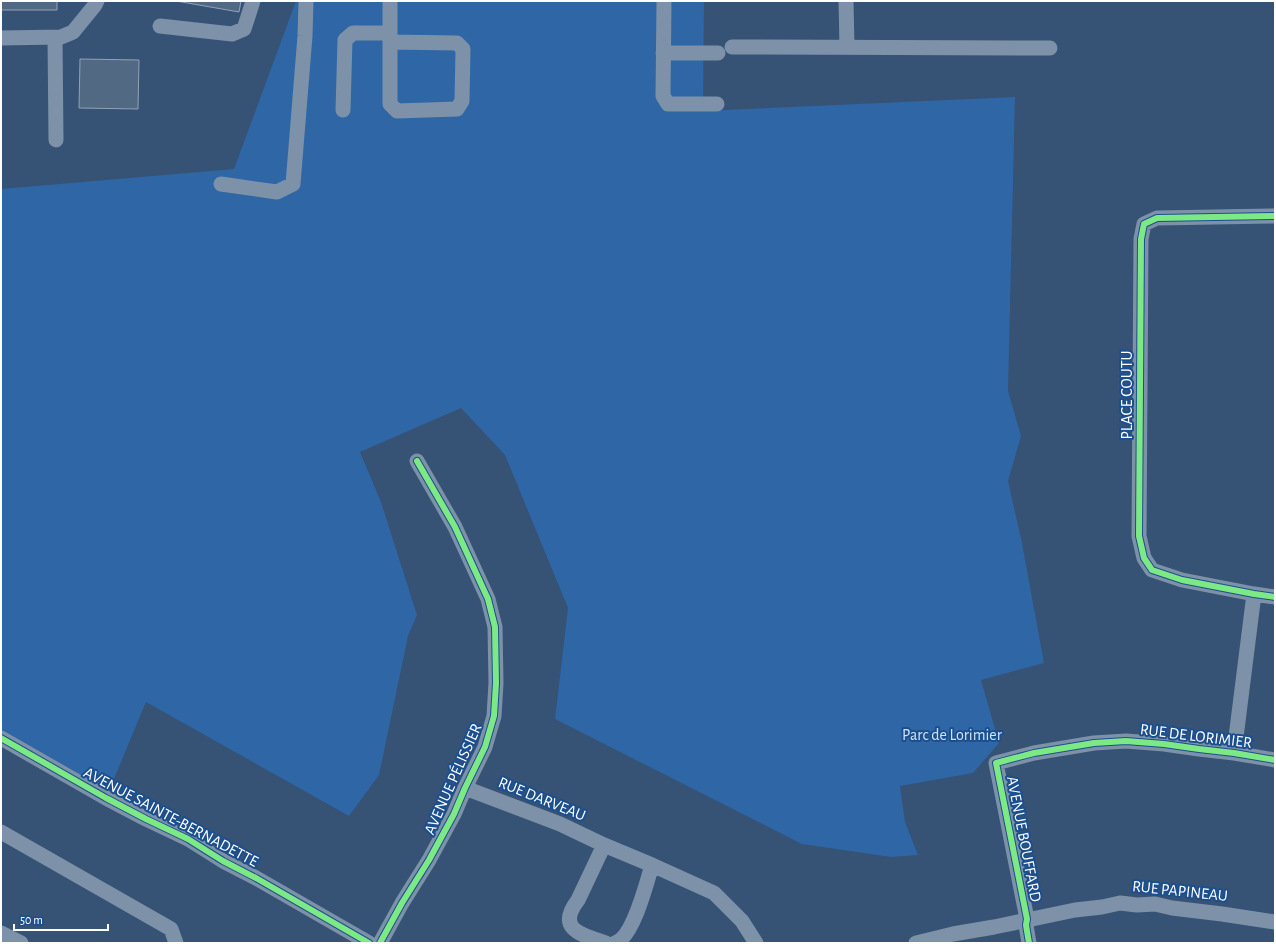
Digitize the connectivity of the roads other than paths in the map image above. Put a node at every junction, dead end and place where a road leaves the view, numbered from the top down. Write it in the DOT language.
graph roads {
  1 [pos="97,1"];
  2 [pos="252,1"];
  3 [pos="306,1"];
  4 [pos="390,1"];
  5 [pos="664,1"];
  6 [pos="846,1"];
  7 [pos="160,26"];
  8 [pos="1,38"];
  9 [pos="55,38"];
  10 [pos="390,38"];
  11 [pos="846,48"];
  12 [pos="1050,48"];
  13 [pos="663,52"];
  14 [pos="717,104"];
  15 [pos="343,110"];
  16 [pos="56,140"];
  17 [pos="221,184"];
  18 [pos="1275,216"];
  19 [pos="417,461"];
  20 [pos="1254,594"];
  21 [pos="1275,597"];
  22 [pos="1,738"];
  23 [pos="1234,753"];
  24 [pos="1275,760"];
  25 [pos="996,764"];
  26 [pos="465,788"];
  27 [pos="1,832"];
  28 [pos="604,846"];
  29 [pos="652,864"];
  30 [pos="1027,920"];
  31 [pos="1275,922"];
  32 [pos="1,933"];
  33 [pos="21,943"];
  34 [pos="176,943"];
  35 [pos="369,943"];
  36 [pos="380,943"];
  37 [pos="606,943"];
  38 [pos="616,943"];
  39 [pos="756,943"];
  40 [pos="916,943"];
  41 [pos="1029,943"];
  1 -- 9 [label="street"];
  2 -- 7 [label="street"];
  3 -- 17 [label="street"];
  4 -- 10 [label="street"];
  5 -- 13 [label="street"];
  6 -- 11 [label="street"];
  8 -- 9 [label="street"];
  9 -- 16 [label="street"];
  10 -- 10 [label="street"];
  10 -- 15 [label="street"];
  11 -- 12 [label="street"];
  11 -- 13 [label="street"];
  13 -- 14 [label="street"];
  18 -- 20 [label="street, PLACE COUTU"];
  19 -- 26 [label="street, AVENUE PÉLISSIER"];
  20 -- 21 [label="street, PLACE COUTU"];
  20 -- 23 [label="street"];
  22 -- 35 [label="street, AVENUE SAINTE-BERNADETTE"];
  23 -- 24 [label="street, RUE DE LORIMIER"];
  23 -- 25 [label="street, RUE DE LORIMIER"];
  25 -- 30 [label="street, AVENUE BOUFFARD"];
  26 -- 28 [label="street, RUE DARVEAU"];
  26 -- 36 [label="street, AVENUE PÉLISSIER"];
  27 -- 34 [label="street"];
  28 -- 29 [label="street, RUE DARVEAU"];
  28 -- 37 [label="street"];
  29 -- 38 [label="street"];
  29 -- 39 [label="street, RUE DARVEAU"];
  30 -- 31 [label="street, RUE PAPINEAU"];
  30 -- 40 [label="street, RUE PAPINEAU"];
  30 -- 41 [label="street, AVENUE BOUFFARD"];
  32 -- 33 [label="street"];
}
